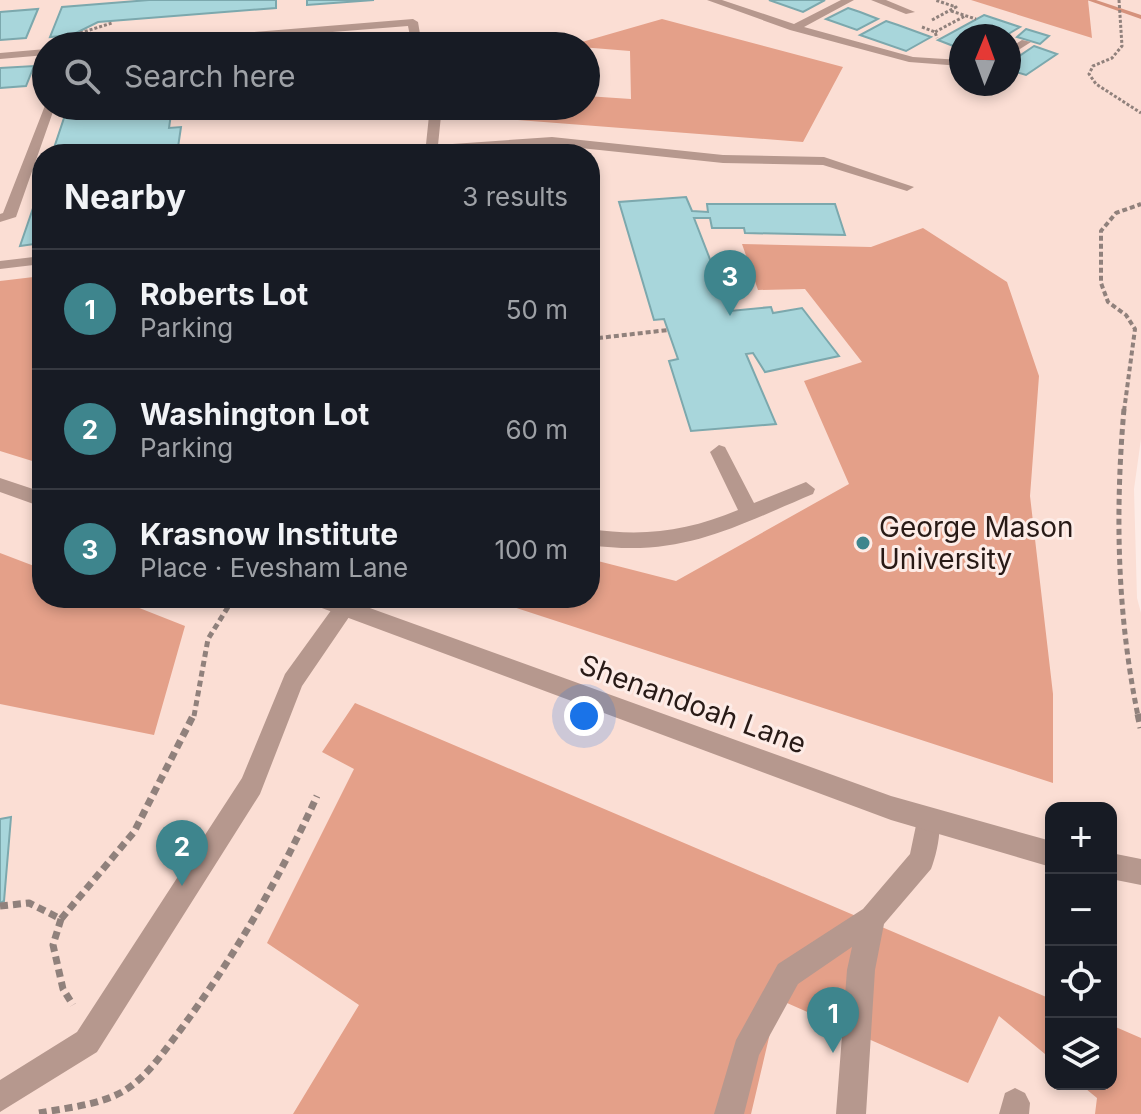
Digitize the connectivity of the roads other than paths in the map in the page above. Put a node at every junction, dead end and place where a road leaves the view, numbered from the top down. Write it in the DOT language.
graph roads {
  1 [pos="712,0"];
  2 [pos="849,0"];
  3 [pos="876,0"];
  4 [pos="910,12"];
  5 [pos="794,28"];
  6 [pos="290,32"];
  7 [pos="415,32"];
  8 [pos="1026,42"];
  9 [pos="1021,45"];
  10 [pos="32,53"];
  11 [pos="0,56"];
  12 [pos="949,62"];
  13 [pos="44,120"];
  14 [pos="434,120"];
  15 [pos="35,144"];
  16 [pos="432,144"];
  17 [pos="530,144"];
  18 [pos="580,144"];
  19 [pos="600,146"];
  20 [pos="32,153"];
  21 [pos="907,187"];
  22 [pos="0,218"];
  23 [pos="32,261"];
  24 [pos="0,265"];
  25 [pos="719,452"];
  26 [pos="0,485"];
  27 [pos="806,489"];
  28 [pos="32,496"];
  29 [pos="749,512"];
  30 [pos="600,538"];
  31 [pos="346,608"];
  32 [pos="363,608"];
  33 [pos="928,820"];
  34 [pos="1045,852"];
  35 [pos="1117,867"];
  36 [pos="1141,872"];
  37 [pos="872,918"];
  38 [pos="0,1097"];
  39 [pos="729,1114"];
  40 [pos="851,1114"];
  1 -- 5 [label="street"];
  2 -- 5 [label="street"];
  3 -- 4 [label="street"];
  5 -- 12 [label="street"];
  6 -- 7 [label="street"];
  8 -- 9 [label="street"];
  10 -- 11 [label="street"];
  13 -- 15 [label="street"];
  14 -- 16 [label="street"];
  17 -- 18 [label="street"];
  19 -- 21 [label="street"];
  20 -- 22 [label="street"];
  23 -- 24 [label="street"];
  25 -- 29 [label="street"];
  26 -- 28 [label="street"];
  27 -- 29 [label="street"];
  29 -- 30 [label="street"];
  31 -- 38 [label="street"];
  32 -- 33 [label="street, Shenandoah Lane"];
  33 -- 34 [label="street, Shenandoah Lane"];
  33 -- 37 [label="street"];
  35 -- 36 [label="street"];
  37 -- 39 [label="street"];
  37 -- 40 [label="street"];
}
